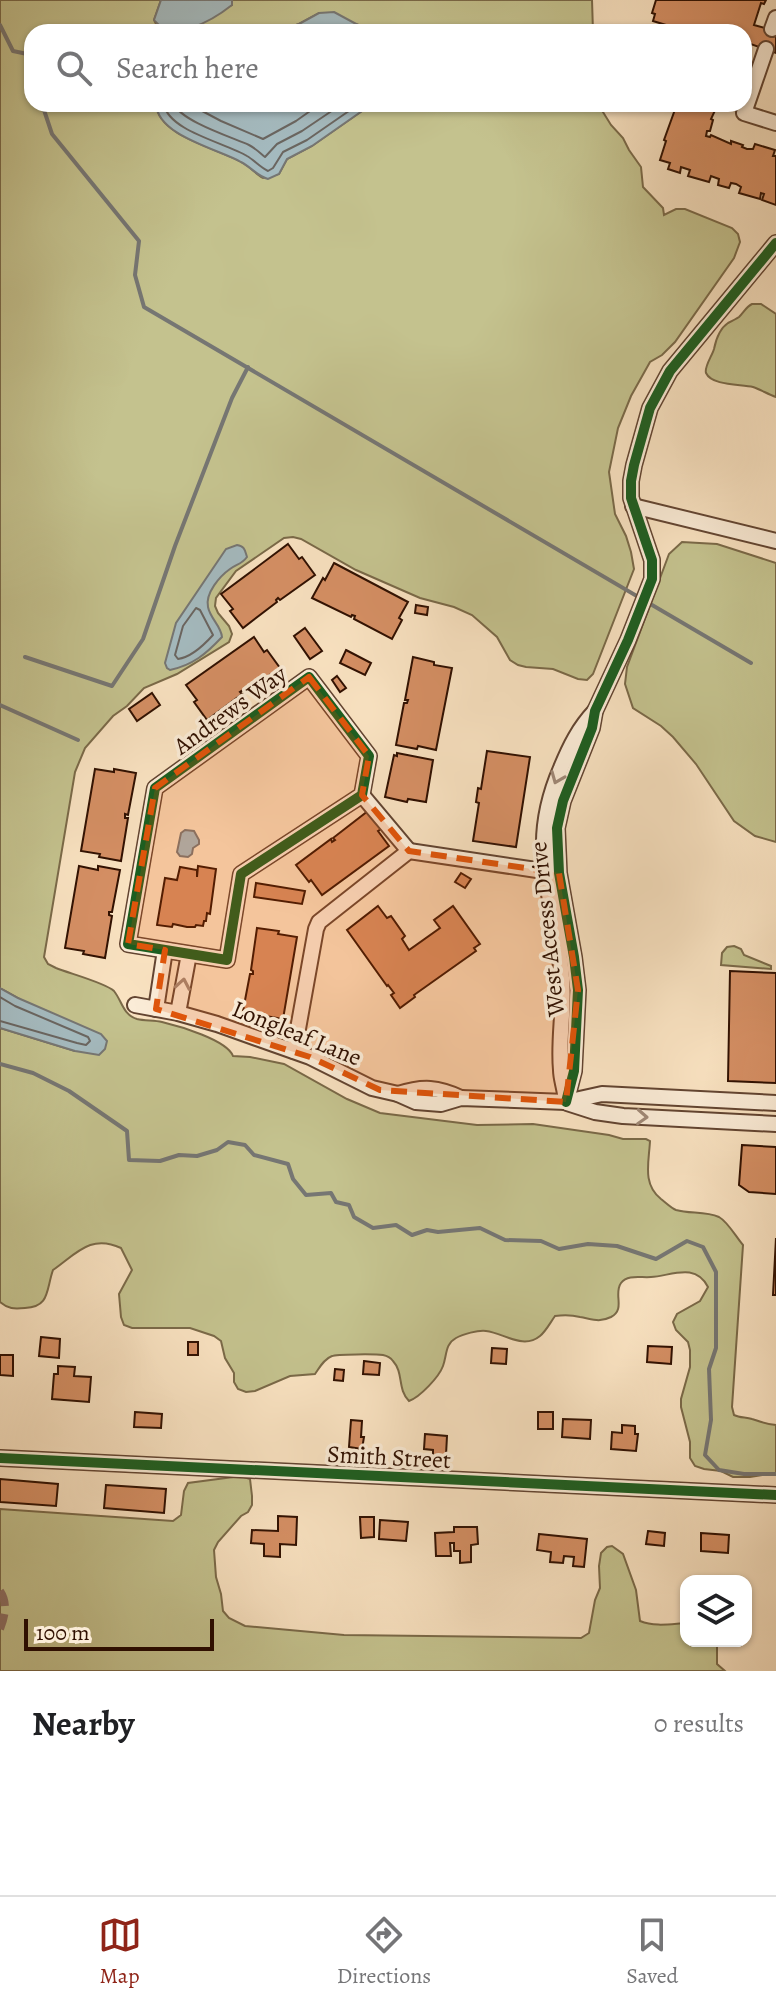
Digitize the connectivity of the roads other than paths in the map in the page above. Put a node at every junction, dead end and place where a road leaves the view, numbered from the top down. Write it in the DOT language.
graph roads {
  1 [pos="766,49"];
  2 [pos="752,90"];
  3 [pos="744,112"];
  4 [pos="776,123"];
  5 [pos="776,243"];
  6 [pos="633,506"];
  7 [pos="776,541"];
  8 [pos="362,795"];
  9 [pos="409,851"];
  10 [pos="552,872"];
  11 [pos="165,950"];
  12 [pos="189,954"];
  13 [pos="135,1005"];
  14 [pos="156,1009"];
  15 [pos="178,1013"];
  16 [pos="294,1051"];
  17 [pos="680,1098"];
  18 [pos="566,1102"];
  19 [pos="776,1103"];
  20 [pos="679,1120"];
  21 [pos="776,1124"];
  22 [pos="0,1458"];
  23 [pos="776,1495"];
  1 -- 2 [label="street"];
  3 -- 4 [label="street"];
  5 -- 6 [label="street, West Access Drive"];
  6 -- 7 [label="street"];
  6 -- 10 [label="street, West Access Drive"];
  8 -- 9 [label="street"];
  8 -- 11 [label="street, Andrews Way"];
  8 -- 12 [label="street, Andrews Way"];
  9 -- 10 [label="street"];
  9 -- 16 [label="street"];
  10 -- 18 [label="street, West Access Drive"];
  11 -- 12 [label="street, Andrews Way"];
  11 -- 14 [label="street"];
  15 -- 12 [label="street, one-way"];
  13 -- 14 [label="street, Longleaf Lane"];
  14 -- 15 [label="street, Longleaf Lane"];
  15 -- 16 [label="street, Longleaf Lane"];
  16 -- 18 [label="street, Longleaf Lane"];
  17 -- 18 [label="street"];
  17 -- 19 [label="street"];
  17 -- 20 [label="street"];
  18 -- 20 [label="street, one-way"];
  20 -- 21 [label="street"];
  22 -- 23 [label="street, Smith Street"];
}
